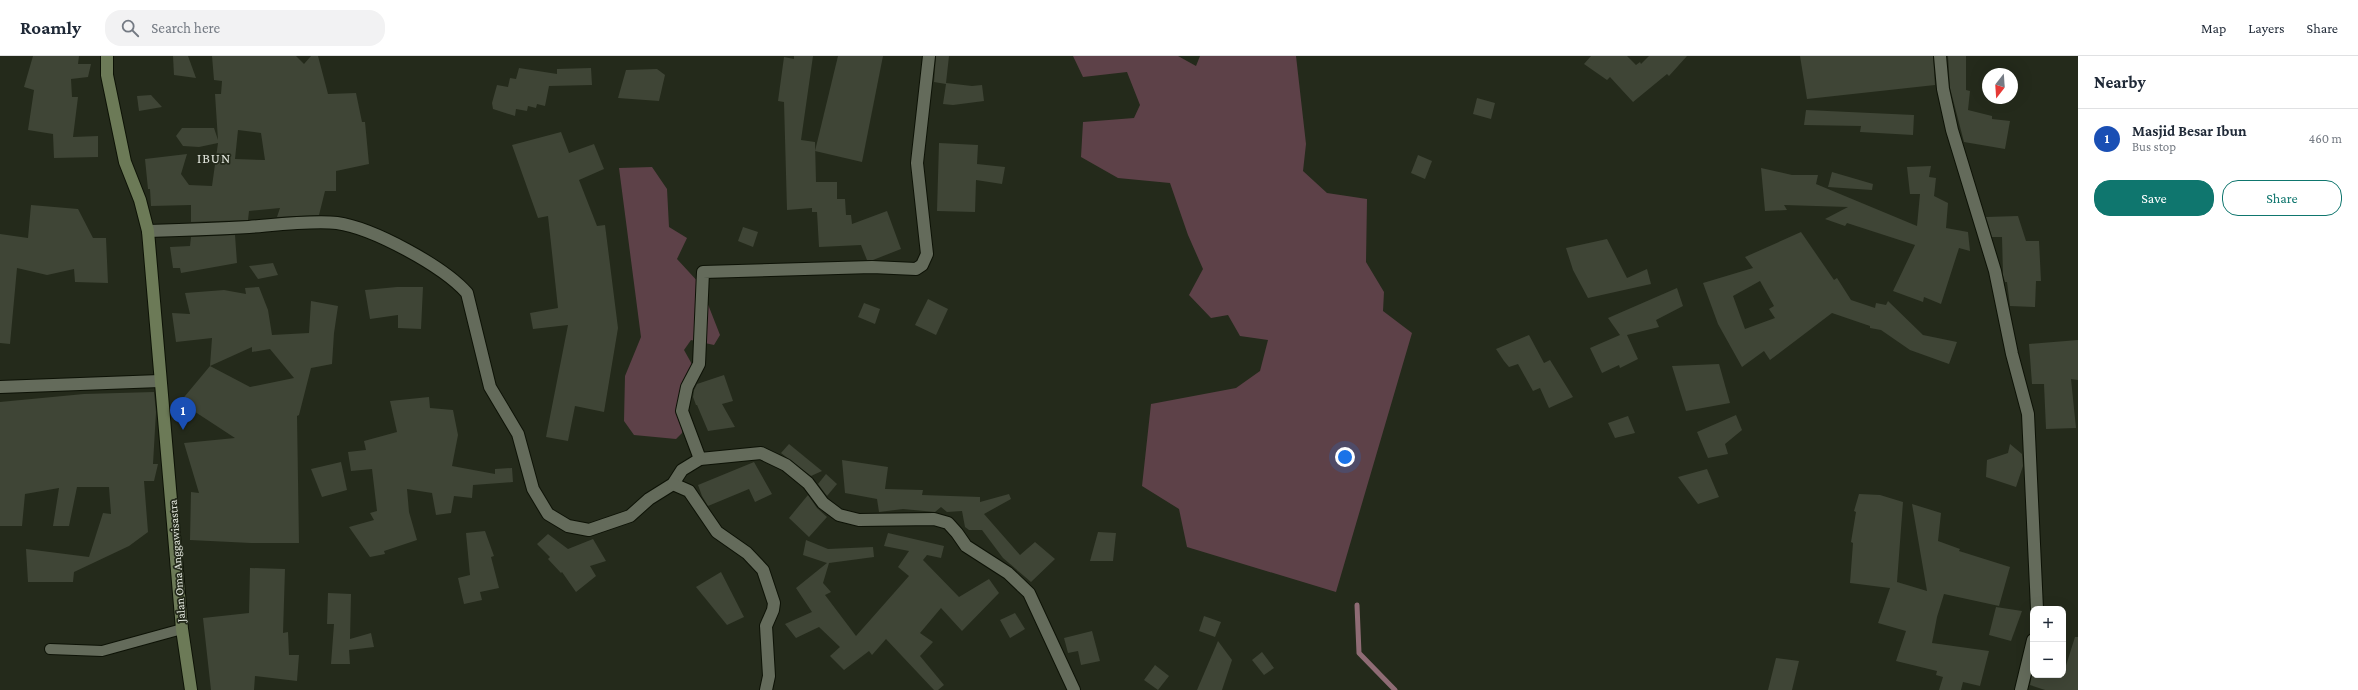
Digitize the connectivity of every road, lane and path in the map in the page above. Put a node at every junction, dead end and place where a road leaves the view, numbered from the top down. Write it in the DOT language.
graph roads {
  1 [pos="106,56"];
  2 [pos="929,56"];
  3 [pos="1940,56"];
  4 [pos="148,231"];
  5 [pos="160,381"];
  6 [pos="0,387"];
  7 [pos="700,459"];
  8 [pos="673,484"];
  9 [pos="2037,606"];
  10 [pos="182,628"];
  11 [pos="2032,642"];
  12 [pos="50,649"];
  13 [pos="191,690"];
  14 [pos="766,690"];
  15 [pos="1074,690"];
  16 [pos="2020,690"];
  1 -- 4 [label="main road, Jalan Oma Anggawisastra"];
  2 -- 7 [label="street"];
  3 -- 9 [label="street"];
  4 -- 5 [label="main road, Jalan Oma Anggawisastra"];
  4 -- 8 [label="street"];
  5 -- 6 [label="street"];
  5 -- 10 [label="main road, Jalan Oma Anggawisastra"];
  7 -- 8 [label="street"];
  7 -- 15 [label="street"];
  8 -- 14 [label="street"];
  10 -- 12 [label="lane"];
  10 -- 13 [label="main road, Jalan Oma Anggawisastra"];
  11 -- 16 [label="street"];
}
